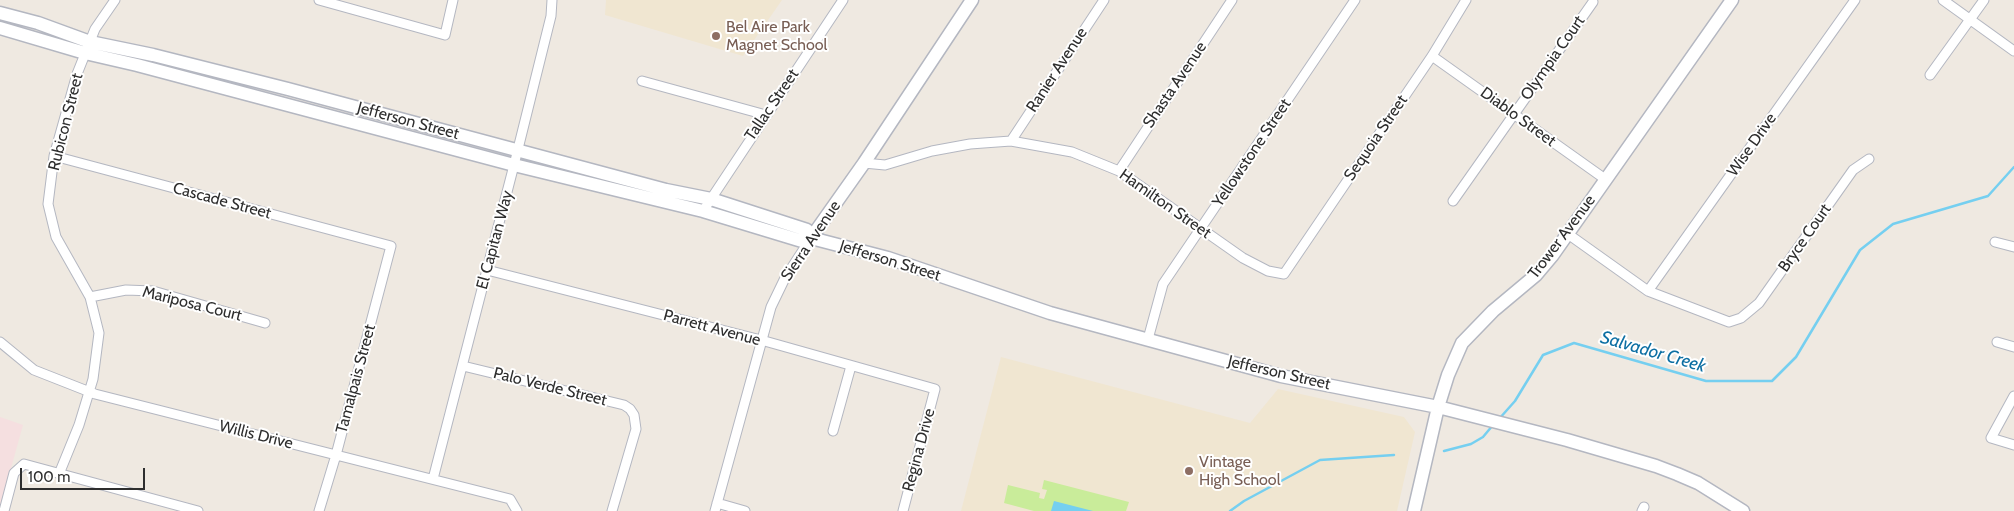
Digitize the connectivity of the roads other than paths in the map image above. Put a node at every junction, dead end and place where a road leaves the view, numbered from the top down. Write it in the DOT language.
graph roads {
  1 [pos="115,0"];
  2 [pos="319,0"];
  3 [pos="453,0"];
  4 [pos="552,0"];
  5 [pos="843,0"];
  6 [pos="972,0"];
  7 [pos="1104,0"];
  8 [pos="1232,0"];
  9 [pos="1466,0"];
  10 [pos="1732,0"];
  11 [pos="1855,0"];
  12 [pos="1943,0"];
  13 [pos="1984,0"];
  14 [pos="1350,1"];
  15 [pos="1593,2"];
  16 [pos="0,13"];
  17 [pos="1970,20"];
  18 [pos="0,28"];
  19 [pos="88,47"];
  20 [pos="2014,51"];
  21 [pos="1432,56"];
  22 [pos="1930,76"];
  23 [pos="642,81"];
  24 [pos="766,114"];
  25 [pos="1514,114"];
  26 [pos="1011,141"];
  27 [pos="518,150"];
  28 [pos="54,156"];
  29 [pos="1868,159"];
  30 [pos="864,163"];
  31 [pos="514,165"];
  32 [pos="1119,171"];
  33 [pos="1605,179"];
  34 [pos="711,199"];
  35 [pos="1453,201"];
  36 [pos="703,211"];
  37 [pos="1201,229"];
  38 [pos="1568,234"];
  39 [pos="811,238"];
  40 [pos="1995,242"];
  41 [pos="390,246"];
  42 [pos="2014,247"];
  43 [pos="487,270"];
  44 [pos="1284,274"];
  45 [pos="1648,291"];
  46 [pos="90,297"];
  47 [pos="264,323"];
  48 [pos="1148,339"];
  49 [pos="761,340"];
  50 [pos="0,342"];
  51 [pos="1996,342"];
  52 [pos="2014,347"];
  53 [pos="463,366"];
  54 [pos="851,366"];
  55 [pos="935,389"];
  56 [pos="89,392"];
  57 [pos="2014,396"];
  58 [pos="1438,407"];
  59 [pos="832,430"];
  60 [pos="2014,445"];
  61 [pos="336,455"];
  62 [pos="59,474"];
  63 [pos="433,479"];
  64 [pos="716,507"];
  65 [pos="4,511"];
  66 [pos="193,511"];
  67 [pos="319,511"];
  68 [pos="517,511"];
  69 [pos="612,511"];
  70 [pos="745,511"];
  71 [pos="903,511"];
  72 [pos="1414,511"];
  73 [pos="1743,511"];
  1 -- 19 [label="street, Rubicon Street"];
  2 -- 3 [label="street"];
  4 -- 27 [label="street, El Capitan Way"];
  5 -- 24 [label="street, Tallac Street"];
  6 -- 30 [label="main road, Sierra Avenue"];
  7 -- 26 [label="street, Ranier Avenue"];
  8 -- 32 [label="street, Shasta Avenue"];
  9 -- 21 [label="street, Sequoia Street"];
  10 -- 33 [label="main road, Trower Avenue"];
  11 -- 45 [label="street, Wise Drive"];
  12 -- 17 [label="street"];
  13 -- 17 [label="street"];
  14 -- 37 [label="street, Yellowstone Street"];
  15 -- 25 [label="street, Olympia Court"];
  16 -- 19 [label="main road, Jefferson Street"];
  17 -- 20 [label="street"];
  17 -- 22 [label="street"];
  18 -- 19 [label="main road, Jefferson Street"];
  19 -- 27 [label="main road, Jefferson Street"];
  19 -- 28 [label="street, Rubicon Street"];
  19 -- 31 [label="main road, Jefferson Street"];
  21 -- 25 [label="street, Diablo Street"];
  21 -- 44 [label="street, Sequoia Street"];
  23 -- 24 [label="street"];
  24 -- 34 [label="street, Tallac Street"];
  25 -- 33 [label="street, Diablo Street"];
  25 -- 35 [label="street, Olympia Court"];
  26 -- 30 [label="street, Hamilton Street"];
  26 -- 32 [label="street, Hamilton Street"];
  27 -- 31 [label="street, El Capitan Way"];
  27 -- 34 [label="main road, Jefferson Street"];
  28 -- 41 [label="street, Cascade Street"];
  28 -- 46 [label="street, Rubicon Street"];
  29 -- 45 [label="street, Bryce Court"];
  30 -- 39 [label="main road, Sierra Avenue"];
  31 -- 36 [label="main road, Jefferson Street"];
  31 -- 43 [label="street, El Capitan Way"];
  32 -- 37 [label="street, Hamilton Street"];
  33 -- 38 [label="main road, Trower Avenue"];
  34 -- 36 [label="street, Tallac Street"];
  34 -- 39 [label="main road, Jefferson Street"];
  36 -- 39 [label="main road, Jefferson Street"];
  37 -- 44 [label="street, Hamilton Street"];
  37 -- 48 [label="street, Yellowstone Street"];
  38 -- 45 [label="street"];
  38 -- 58 [label="main road, Trower Avenue"];
  39 -- 48 [label="main road, Jefferson Street"];
  39 -- 49 [label="street, Sierra Avenue"];
  40 -- 42 [label="street"];
  41 -- 61 [label="street, Tamalpais Street"];
  43 -- 49 [label="street, Parrett Avenue"];
  43 -- 53 [label="street, El Capitan Way"];
  46 -- 47 [label="street, Mariposa Court"];
  46 -- 56 [label="street, Rubicon Street"];
  48 -- 58 [label="main road, Jefferson Street"];
  49 -- 54 [label="street, Parrett Avenue"];
  49 -- 64 [label="street, Sierra Avenue"];
  50 -- 56 [label="street, Willis Drive"];
  51 -- 52 [label="street"];
  53 -- 63 [label="street, El Capitan Way"];
  53 -- 69 [label="street, Palo Verde Street"];
  54 -- 55 [label="street, Parrett Avenue"];
  54 -- 59 [label="street"];
  55 -- 71 [label="street, Regina Drive"];
  56 -- 61 [label="street, Willis Drive"];
  56 -- 62 [label="street, Rubicon Street"];
  57 -- 60 [label="street"];
  58 -- 72 [label="main road, Trower Avenue"];
  58 -- 73 [label="main road, Jefferson Street"];
  61 -- 63 [label="street, Willis Drive"];
  61 -- 67 [label="street, Tamalpais Street"];
  62 -- 65 [label="street"];
  62 -- 66 [label="street"];
  63 -- 68 [label="street, Willis Drive"];
  64 -- 70 [label="street"];
}
